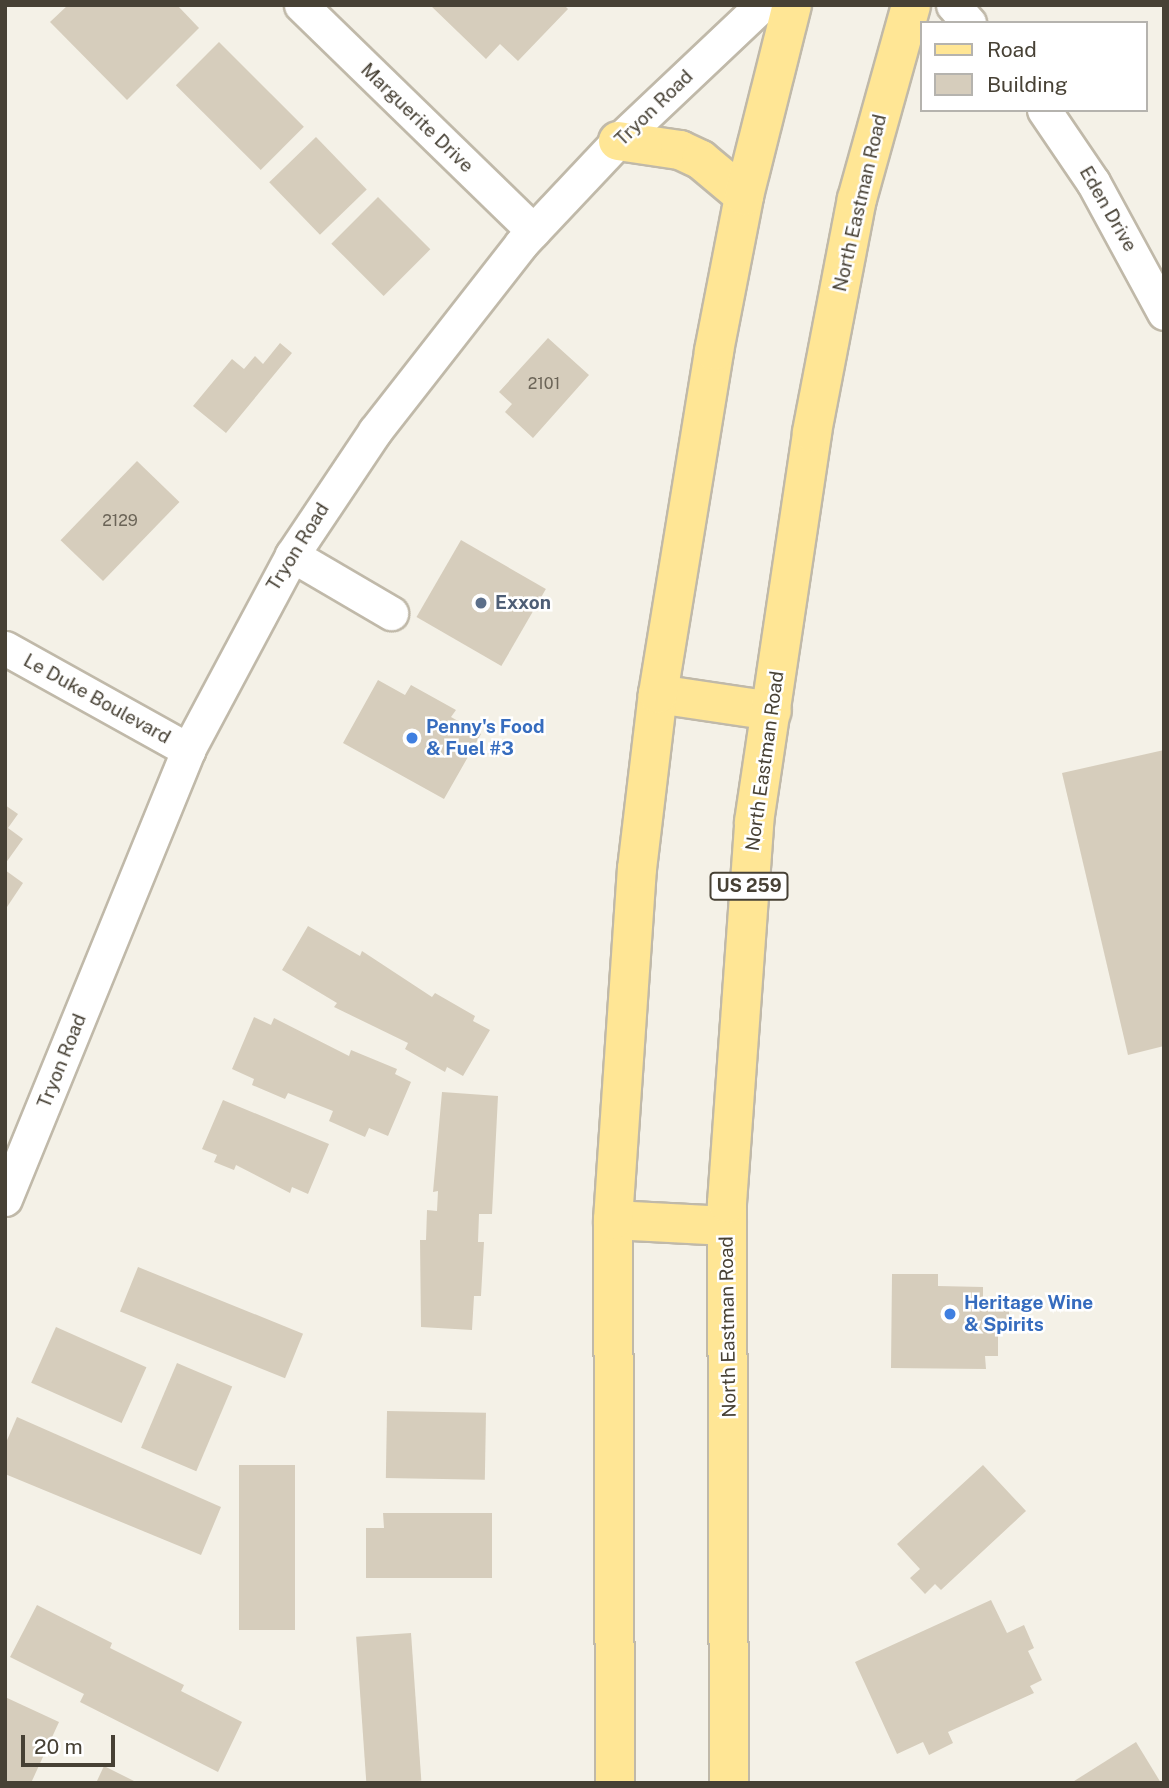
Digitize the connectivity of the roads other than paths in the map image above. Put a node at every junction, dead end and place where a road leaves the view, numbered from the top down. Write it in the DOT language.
graph roads {
  1 [pos="301,5"];
  2 [pos="762,5"];
  3 [pos="792,5"];
  4 [pos="911,5"];
  5 [pos="953,5"];
  6 [pos="967,21"];
  7 [pos="1045,112"];
  8 [pos="618,141"];
  9 [pos="744,196"];
  10 [pos="533,231"];
  11 [pos="1164,313"];
  12 [pos="292,555"];
  13 [pos="391,613"];
  14 [pos="5,648"];
  15 [pos="658,694"];
  16 [pos="772,711"];
  17 [pos="188,750"];
  18 [pos="5,1199"];
  19 [pos="613,1220"];
  20 [pos="727,1226"];
  21 [pos="615,1783"];
  22 [pos="729,1783"];
  1 -- 10 [label="street, Marguerite Drive"];
  2 -- 8 [label="street, Tryon Road"];
  3 -- 9 [label="main road"];
  4 -- 16 [label="main road, North Eastman Road / US 259"];
  5 -- 6 [label="street"];
  7 -- 11 [label="street, Eden Drive"];
  8 -- 9 [label="main road"];
  8 -- 10 [label="street, Tryon Road"];
  9 -- 15 [label="main road"];
  10 -- 12 [label="street, Tryon Road"];
  12 -- 13 [label="street"];
  12 -- 17 [label="street, Tryon Road"];
  14 -- 17 [label="street, Le Duke Boulevard"];
  15 -- 16 [label="main road"];
  15 -- 19 [label="main road"];
  16 -- 20 [label="main road, North Eastman Road / US 259"];
  17 -- 18 [label="street, Tryon Road"];
  19 -- 20 [label="main road"];
  19 -- 21 [label="main road"];
  20 -- 22 [label="main road, North Eastman Road / US 259"];
}
